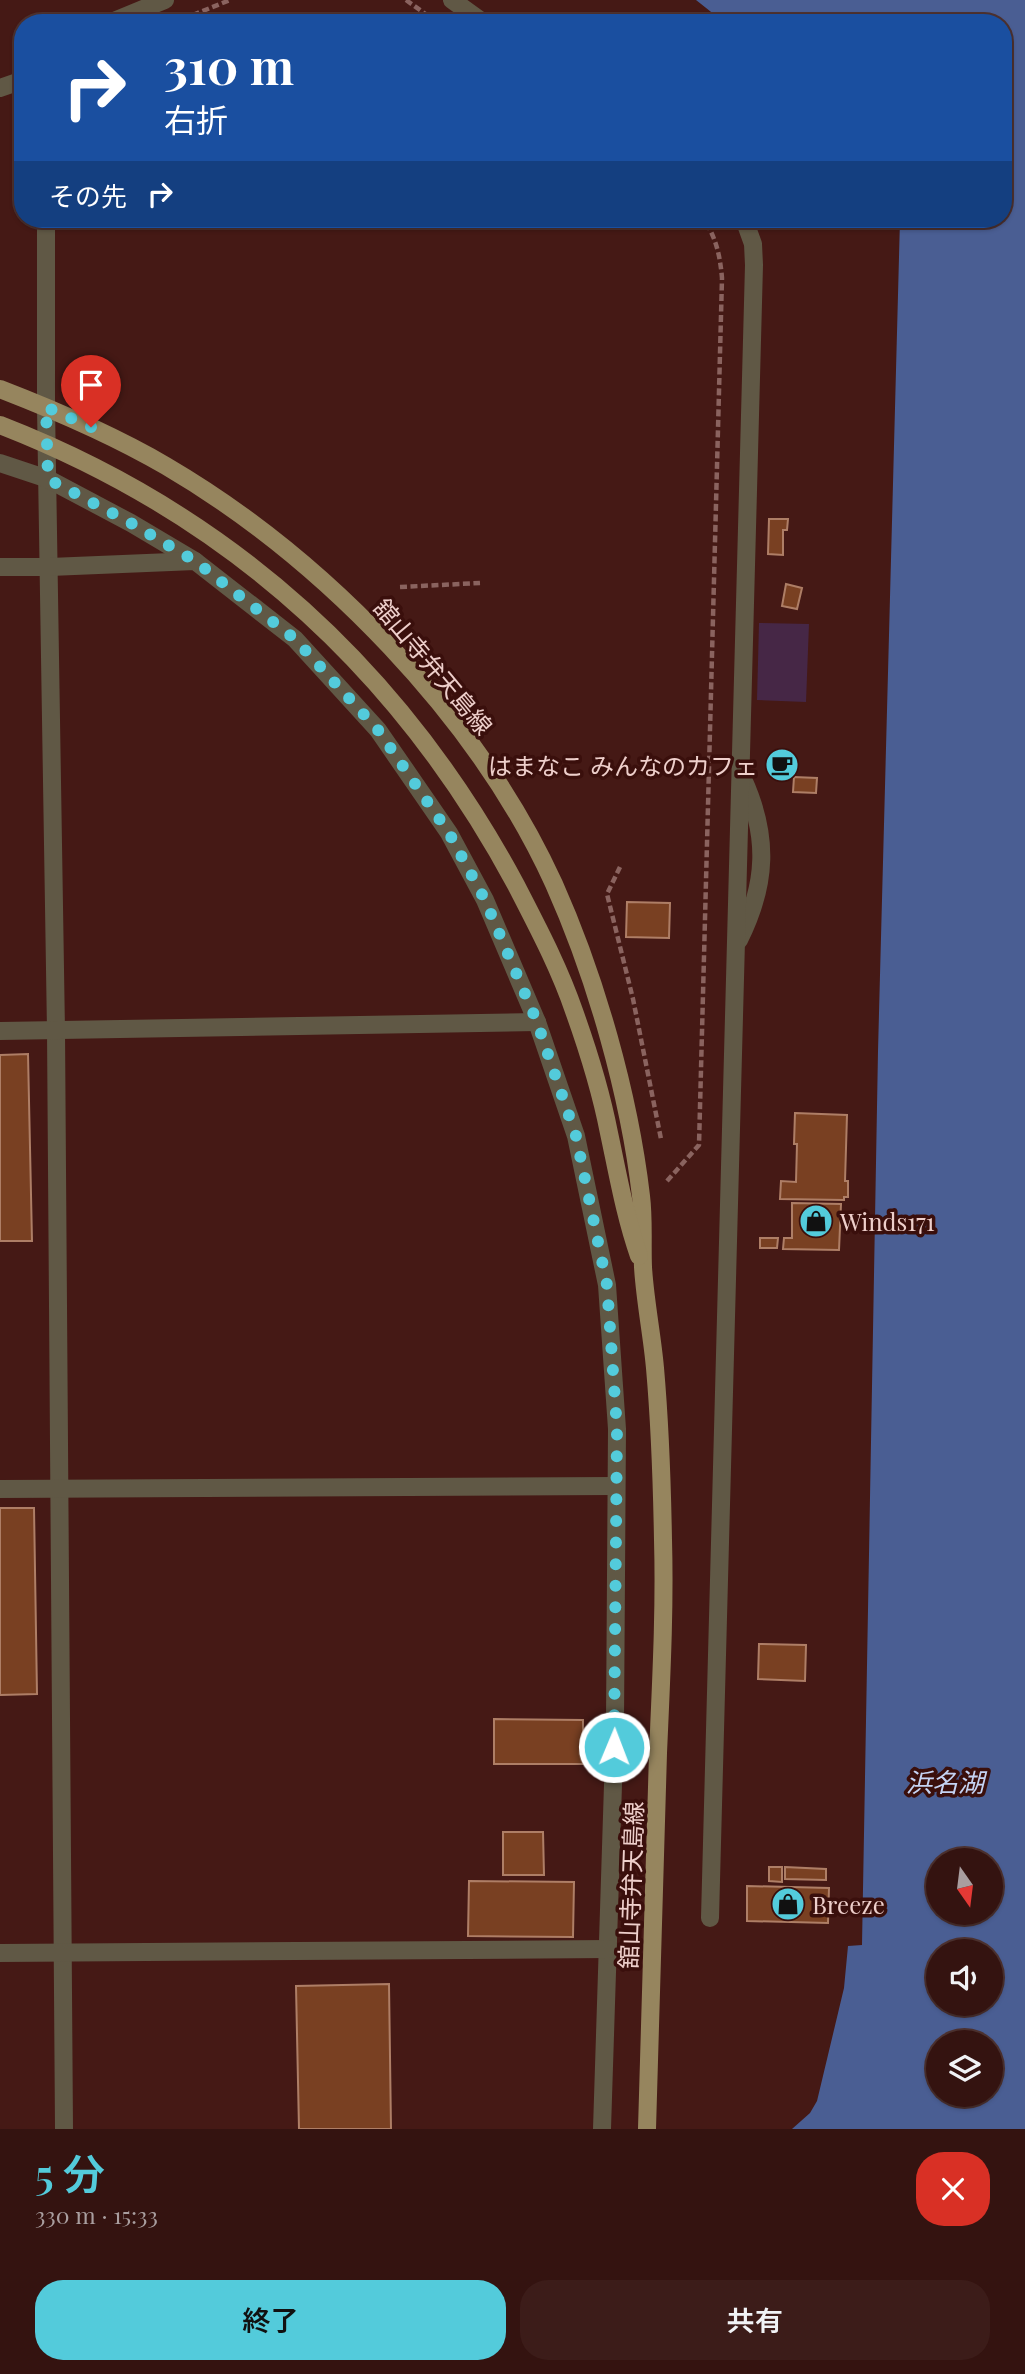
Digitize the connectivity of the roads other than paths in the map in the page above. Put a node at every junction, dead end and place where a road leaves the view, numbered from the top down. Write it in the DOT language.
graph roads {
  1 [pos="165,0"];
  2 [pos="452,0"];
  3 [pos="131,14"];
  4 [pos="472,14"];
  5 [pos="46,228"];
  6 [pos="747,228"];
  7 [pos="0,389"];
  8 [pos="46,407"];
  9 [pos="0,425"];
  10 [pos="47,444"];
  11 [pos="0,463"];
  12 [pos="48,479"];
  13 [pos="195,561"];
  14 [pos="0,566"];
  15 [pos="50,567"];
  16 [pos="537,1022"];
  17 [pos="0,1031"];
  18 [pos="56,1031"];
  19 [pos="643,1266"];
  20 [pos="615,1486"];
  21 [pos="0,1489"];
  22 [pos="60,1489"];
  23 [pos="710,1918"];
  24 [pos="609,1949"];
  25 [pos="0,1953"];
  26 [pos="63,1953"];
  27 [pos="64,2129"];
  28 [pos="602,2129"];
  29 [pos="647,2129"];
  1 -- 3 [label="street"];
  2 -- 4 [label="street"];
  5 -- 8 [label="street"];
  6 -- 23 [label="street"];
  7 -- 8 [label="main road, 舘山寺弁天島線"];
  8 -- 10 [label="street"];
  8 -- 19 [label="main road, 舘山寺弁天島線"];
  9 -- 10 [label="main road, 舘山寺弁天島線"];
  10 -- 12 [label="street"];
  10 -- 19 [label="main road, 舘山寺弁天島線"];
  11 -- 12 [label="street"];
  12 -- 13 [label="street"];
  12 -- 15 [label="street"];
  13 -- 15 [label="street"];
  13 -- 16 [label="street"];
  14 -- 15 [label="street"];
  15 -- 18 [label="street"];
  16 -- 18 [label="street"];
  16 -- 20 [label="street"];
  17 -- 18 [label="street"];
  18 -- 22 [label="street"];
  19 -- 29 [label="main road, 舘山寺弁天島線"];
  20 -- 22 [label="street"];
  20 -- 24 [label="street"];
  21 -- 22 [label="street"];
  22 -- 26 [label="street"];
  24 -- 26 [label="street"];
  24 -- 28 [label="street"];
  25 -- 26 [label="street"];
  26 -- 27 [label="street"];
}
